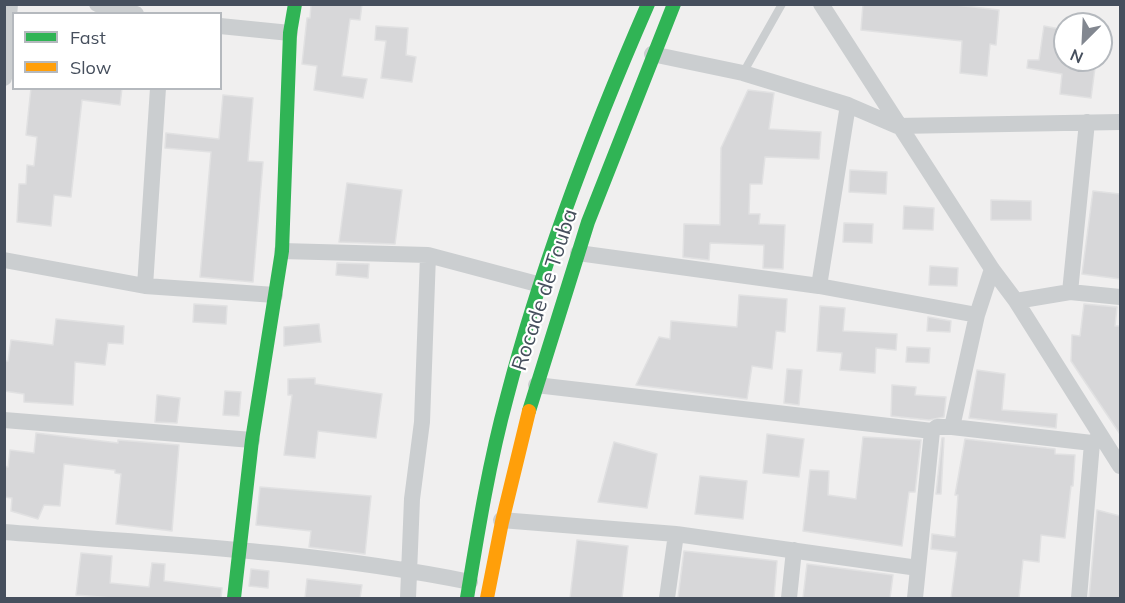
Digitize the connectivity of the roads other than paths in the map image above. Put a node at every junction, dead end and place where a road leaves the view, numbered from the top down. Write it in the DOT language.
graph roads {
  1 [pos="10,4"];
  2 [pos="97,4"];
  3 [pos="295,4"];
  4 [pos="648,4"];
  5 [pos="674,4"];
  6 [pos="782,4"];
  7 [pos="821,4"];
  8 [pos="128,12"];
  9 [pos="222,26"];
  10 [pos="290,33"];
  11 [pos="652,54"];
  12 [pos="743,73"];
  13 [pos="4,78"];
  14 [pos="158,90"];
  15 [pos="848,105"];
  16 [pos="1087,122"];
  17 [pos="1120,122"];
  18 [pos="897,126"];
  19 [pos="282,251"];
  20 [pos="578,253"];
  21 [pos="428,255"];
  22 [pos="4,260"];
  23 [pos="992,269"];
  24 [pos="541,285"];
  25 [pos="145,286"];
  26 [pos="819,286"];
  27 [pos="1070,292"];
  28 [pos="275,295"];
  29 [pos="1120,297"];
  30 [pos="1016,301"];
  31 [pos="977,315"];
  32 [pos="536,384"];
  33 [pos="4,420"];
  34 [pos="951,427"];
  35 [pos="932,431"];
  36 [pos="1097,439"];
  37 [pos="252,440"];
  38 [pos="1120,466"];
  39 [pos="501,520"];
  40 [pos="4,532"];
  41 [pos="676,534"];
  42 [pos="238,549"];
  43 [pos="794,550"];
  44 [pos="918,568"];
  45 [pos="408,570"];
  46 [pos="468,590"];
  47 [pos="234,598"];
  48 [pos="408,598"];
  49 [pos="487,598"];
  50 [pos="667,598"];
  51 [pos="789,598"];
  52 [pos="915,598"];
  53 [pos="1079,598"];
  1 -- 13 [label="street"];
  2 -- 8 [label="street"];
  3 -- 10 [label="main road"];
  4 -- 24 [label="main road, Rocade de Touba"];
  5 -- 11 [label="main road, Rocade de Touba"];
  6 -- 12 [label="lane"];
  7 -- 18 [label="street"];
  9 -- 10 [label="street"];
  10 -- 19 [label="main road"];
  11 -- 12 [label="street"];
  11 -- 20 [label="main road, Rocade de Touba"];
  12 -- 15 [label="street"];
  14 -- 25 [label="street"];
  15 -- 18 [label="street"];
  15 -- 26 [label="street"];
  16 -- 17 [label="street"];
  16 -- 18 [label="street"];
  16 -- 27 [label="street"];
  18 -- 23 [label="street"];
  19 -- 21 [label="street"];
  19 -- 28 [label="main road"];
  20 -- 26 [label="street"];
  20 -- 32 [label="main road, Rocade de Touba"];
  21 -- 24 [label="street"];
  21 -- 45 [label="street"];
  22 -- 25 [label="street"];
  23 -- 30 [label="street"];
  23 -- 31 [label="street"];
  24 -- 46 [label="main road, Rocade de Touba"];
  25 -- 28 [label="street"];
  26 -- 31 [label="street"];
  27 -- 29 [label="street"];
  27 -- 30 [label="street"];
  28 -- 37 [label="main road"];
  30 -- 36 [label="street"];
  31 -- 34 [label="street"];
  32 -- 35 [label="street"];
  32 -- 39 [label="main road, Rocade de Touba"];
  33 -- 37 [label="street"];
  34 -- 35 [label="street"];
  34 -- 36 [label="street"];
  35 -- 44 [label="street"];
  36 -- 38 [label="street"];
  36 -- 53 [label="street"];
  37 -- 42 [label="main road"];
  39 -- 41 [label="street"];
  39 -- 49 [label="main road, Rocade de Touba"];
  40 -- 42 [label="street"];
  41 -- 43 [label="street"];
  41 -- 50 [label="street"];
  42 -- 45 [label="street"];
  42 -- 47 [label="main road"];
  43 -- 44 [label="street"];
  43 -- 51 [label="street"];
  44 -- 52 [label="street"];
  45 -- 46 [label="street"];
  45 -- 48 [label="street"];
}
